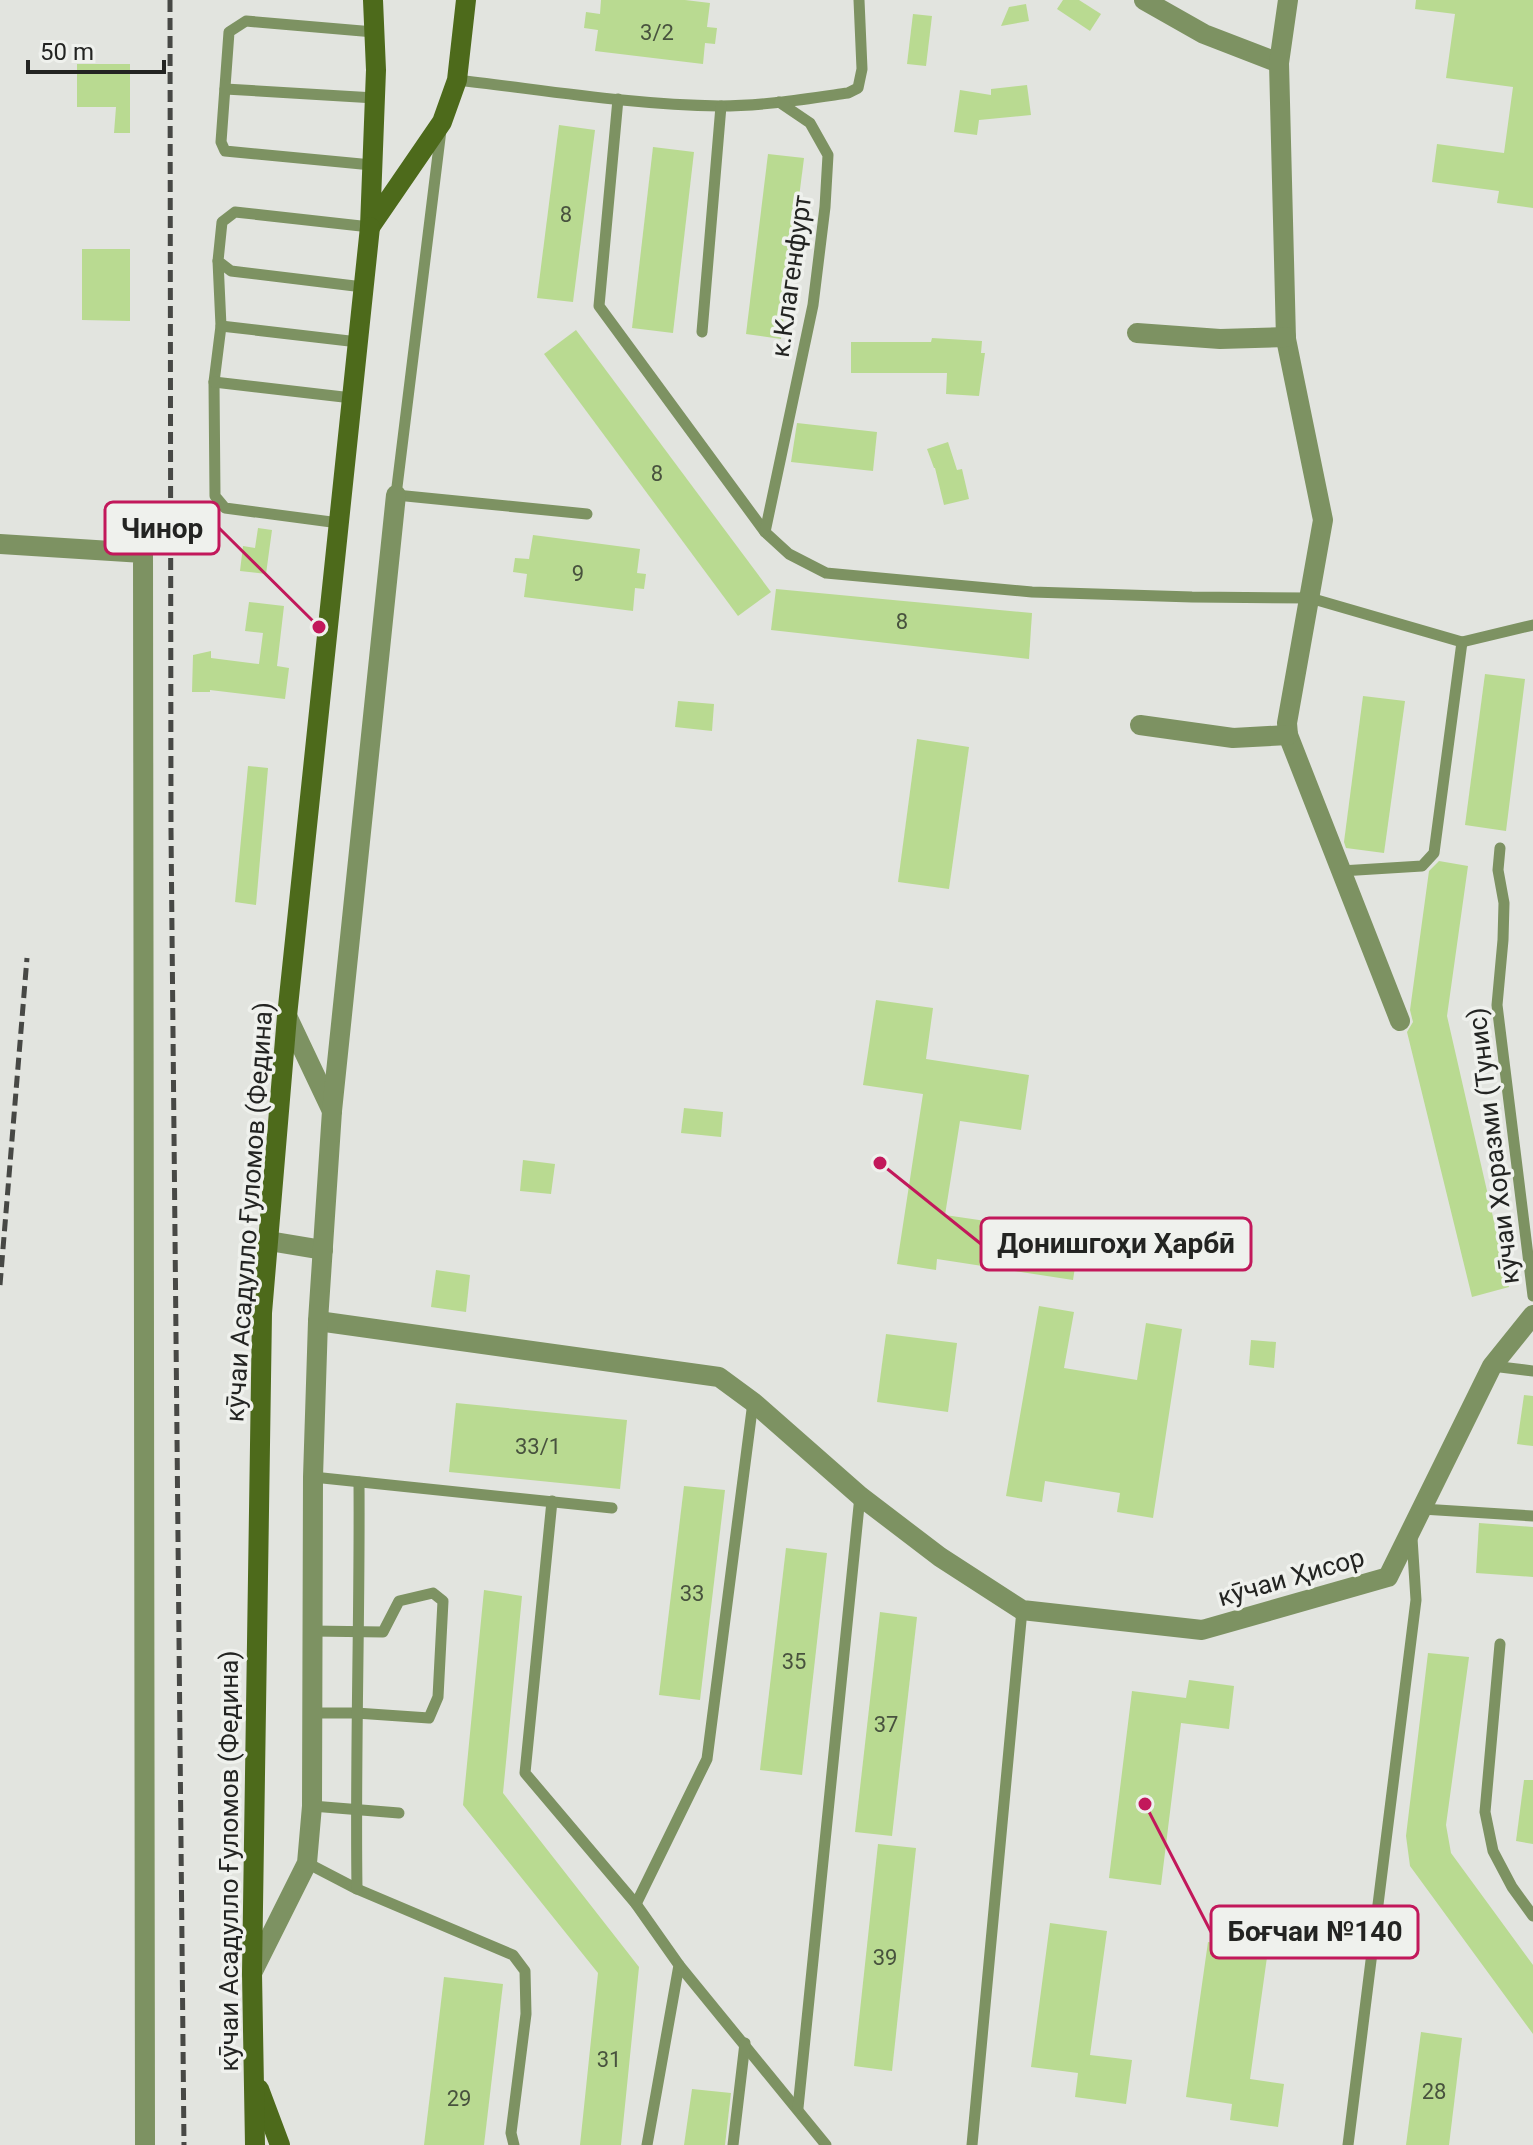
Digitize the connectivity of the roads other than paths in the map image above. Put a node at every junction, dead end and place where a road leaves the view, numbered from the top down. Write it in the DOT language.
graph roads {
  1 [pos="373,0"];
  2 [pos="466,0"];
  3 [pos="859,0"];
  4 [pos="1144,0"];
  5 [pos="1288,0"];
  6 [pos="374,32"];
  7 [pos="1279,63"];
  8 [pos="457,80"];
  9 [pos="225,89"];
  10 [pos="375,98"];
  11 [pos="618,99"];
  12 [pos="779,102"];
  13 [pos="721,106"];
  14 [pos="442,122"];
  15 [pos="372,165"];
  16 [pos="370,227"];
  17 [pos="218,261"];
  18 [pos="363,287"];
  19 [pos="221,326"];
  20 [pos="702,332"];
  21 [pos="1137,333"];
  22 [pos="1286,337"];
  23 [pos="358,342"];
  24 [pos="214,382"];
  25 [pos="352,398"];
  26 [pos="396,495"];
  27 [pos="587,514"];
  28 [pos="339,523"];
  29 [pos="765,532"];
  30 [pos="0,544"];
  31 [pos="1310,598"];
  32 [pos="1533,625"];
  33 [pos="1462,642"];
  34 [pos="1140,725"];
  35 [pos="1288,735"];
  36 [pos="1500,848"];
  37 [pos="1341,871"];
  38 [pos="287,1016"];
  39 [pos="1400,1021"];
  40 [pos="332,1111"];
  41 [pos="269,1241"];
  42 [pos="323,1250"];
  43 [pos="1533,1296"];
  44 [pos="1533,1315"];
  45 [pos="318,1321"];
  46 [pos="1492,1366"];
  47 [pos="1533,1371"];
  48 [pos="753,1402"];
  49 [pos="313,1477"];
  50 [pos="359,1482"];
  51 [pos="860,1496"];
  52 [pos="552,1501"];
  53 [pos="612,1508"];
  54 [pos="1422,1509"];
  55 [pos="1533,1516"];
  56 [pos="1412,1529"];
  57 [pos="1022,1610"];
  58 [pos="312,1631"];
  59 [pos="360,1632"];
  60 [pos="1500,1644"];
  61 [pos="312,1713"];
  62 [pos="356,1713"];
  63 [pos="312,1806"];
  64 [pos="356,1810"];
  65 [pos="399,1813"];
  66 [pos="307,1863"];
  67 [pos="357,1889"];
  68 [pos="636,1904"];
  69 [pos="1533,1916"];
  70 [pos="679,1965"];
  71 [pos="252,1973"];
  72 [pos="745,2043"];
  73 [pos="253,2073"];
  74 [pos="798,2108"];
  75 [pos="145,2145"];
  76 [pos="255,2145"];
  77 [pos="280,2145"];
  78 [pos="514,2145"];
  79 [pos="647,2145"];
  80 [pos="733,2145"];
  81 [pos="826,2145"];
  82 [pos="972,2145"];
  83 [pos="1348,2145"];
  1 -- 6 [label="street, кӯчаи Асадулло Ғуломов (Федина)"];
  2 -- 8 [label="street, кӯчаи Асадулло Ғуломов (Федина)"];
  3 -- 12 [label="lane"];
  4 -- 7 [label="street"];
  5 -- 7 [label="street"];
  6 -- 9 [label="lane"];
  6 -- 10 [label="street, кӯчаи Асадулло Ғуломов (Федина)"];
  7 -- 22 [label="street"];
  8 -- 11 [label="lane"];
  8 -- 14 [label="street, кӯчаи Асадулло Ғуломов (Федина)"];
  9 -- 10 [label="lane"];
  9 -- 15 [label="lane"];
  10 -- 15 [label="street, кӯчаи Асадулло Ғуломов (Федина)"];
  11 -- 13 [label="lane"];
  11 -- 29 [label="lane"];
  12 -- 13 [label="lane"];
  12 -- 29 [label="lane, к.Клагенфурт"];
  13 -- 20 [label="lane"];
  14 -- 16 [label="street, кӯчаи Асадулло Ғуломов (Федина)"];
  14 -- 26 [label="lane"];
  15 -- 16 [label="street, кӯчаи Асадулло Ғуломов (Федина)"];
  16 -- 17 [label="lane"];
  16 -- 18 [label="street, кӯчаи Асадулло Ғуломов (Федина)"];
  17 -- 18 [label="lane"];
  17 -- 19 [label="lane"];
  18 -- 23 [label="street, кӯчаи Асадулло Ғуломов (Федина)"];
  19 -- 23 [label="lane"];
  19 -- 24 [label="lane"];
  21 -- 22 [label="street"];
  22 -- 31 [label="street"];
  23 -- 25 [label="street, кӯчаи Асадулло Ғуломов (Федина)"];
  24 -- 25 [label="lane"];
  24 -- 28 [label="lane"];
  25 -- 28 [label="street, кӯчаи Асадулло Ғуломов (Федина)"];
  26 -- 27 [label="lane"];
  26 -- 40 [label="street"];
  28 -- 38 [label="street, кӯчаи Асадулло Ғуломов (Федина)"];
  29 -- 31 [label="lane"];
  30 -- 75 [label="street"];
  31 -- 33 [label="lane"];
  31 -- 35 [label="street"];
  32 -- 33 [label="lane"];
  33 -- 37 [label="lane"];
  34 -- 35 [label="street"];
  35 -- 37 [label="street"];
  36 -- 43 [label="lane, кӯчаи Хоразми (Тунис)"];
  37 -- 39 [label="street"];
  38 -- 40 [label="street"];
  38 -- 41 [label="street, кӯчаи Асадулло Ғуломов (Федина)"];
  40 -- 42 [label="street"];
  41 -- 42 [label="street"];
  41 -- 71 [label="street, кӯчаи Асадулло Ғуломов (Федина)"];
  42 -- 45 [label="street"];
  44 -- 46 [label="street, кӯчаи Ҳисор"];
  45 -- 48 [label="street"];
  45 -- 49 [label="street"];
  46 -- 47 [label="lane"];
  46 -- 54 [label="street, кӯчаи Ҳисор"];
  48 -- 51 [label="street"];
  48 -- 68 [label="lane"];
  49 -- 50 [label="lane"];
  49 -- 58 [label="street"];
  50 -- 52 [label="lane"];
  50 -- 59 [label="lane"];
  51 -- 57 [label="street"];
  51 -- 74 [label="lane"];
  52 -- 53 [label="lane"];
  52 -- 68 [label="lane"];
  54 -- 55 [label="lane"];
  54 -- 56 [label="street, кӯчаи Ҳисор"];
  56 -- 57 [label="street, кӯчаи Ҳисор"];
  56 -- 83 [label="lane"];
  57 -- 82 [label="lane"];
  58 -- 59 [label="lane"];
  58 -- 61 [label="street"];
  59 -- 62 [label="lane"];
  59 -- 62 [label="lane"];
  60 -- 69 [label="lane"];
  61 -- 62 [label="lane"];
  61 -- 63 [label="street"];
  62 -- 64 [label="lane"];
  63 -- 64 [label="lane"];
  63 -- 66 [label="street"];
  64 -- 65 [label="lane"];
  64 -- 67 [label="lane"];
  66 -- 67 [label="lane"];
  66 -- 71 [label="street"];
  67 -- 78 [label="lane"];
  68 -- 70 [label="lane"];
  70 -- 72 [label="lane"];
  70 -- 79 [label="lane"];
  71 -- 73 [label="street, кӯчаи Асадулло Ғуломов (Федина)"];
  72 -- 74 [label="lane"];
  72 -- 80 [label="lane"];
  73 -- 76 [label="street, кӯчаи Асадулло Ғуломов (Федина)"];
  73 -- 77 [label="street"];
  74 -- 81 [label="lane"];
}
